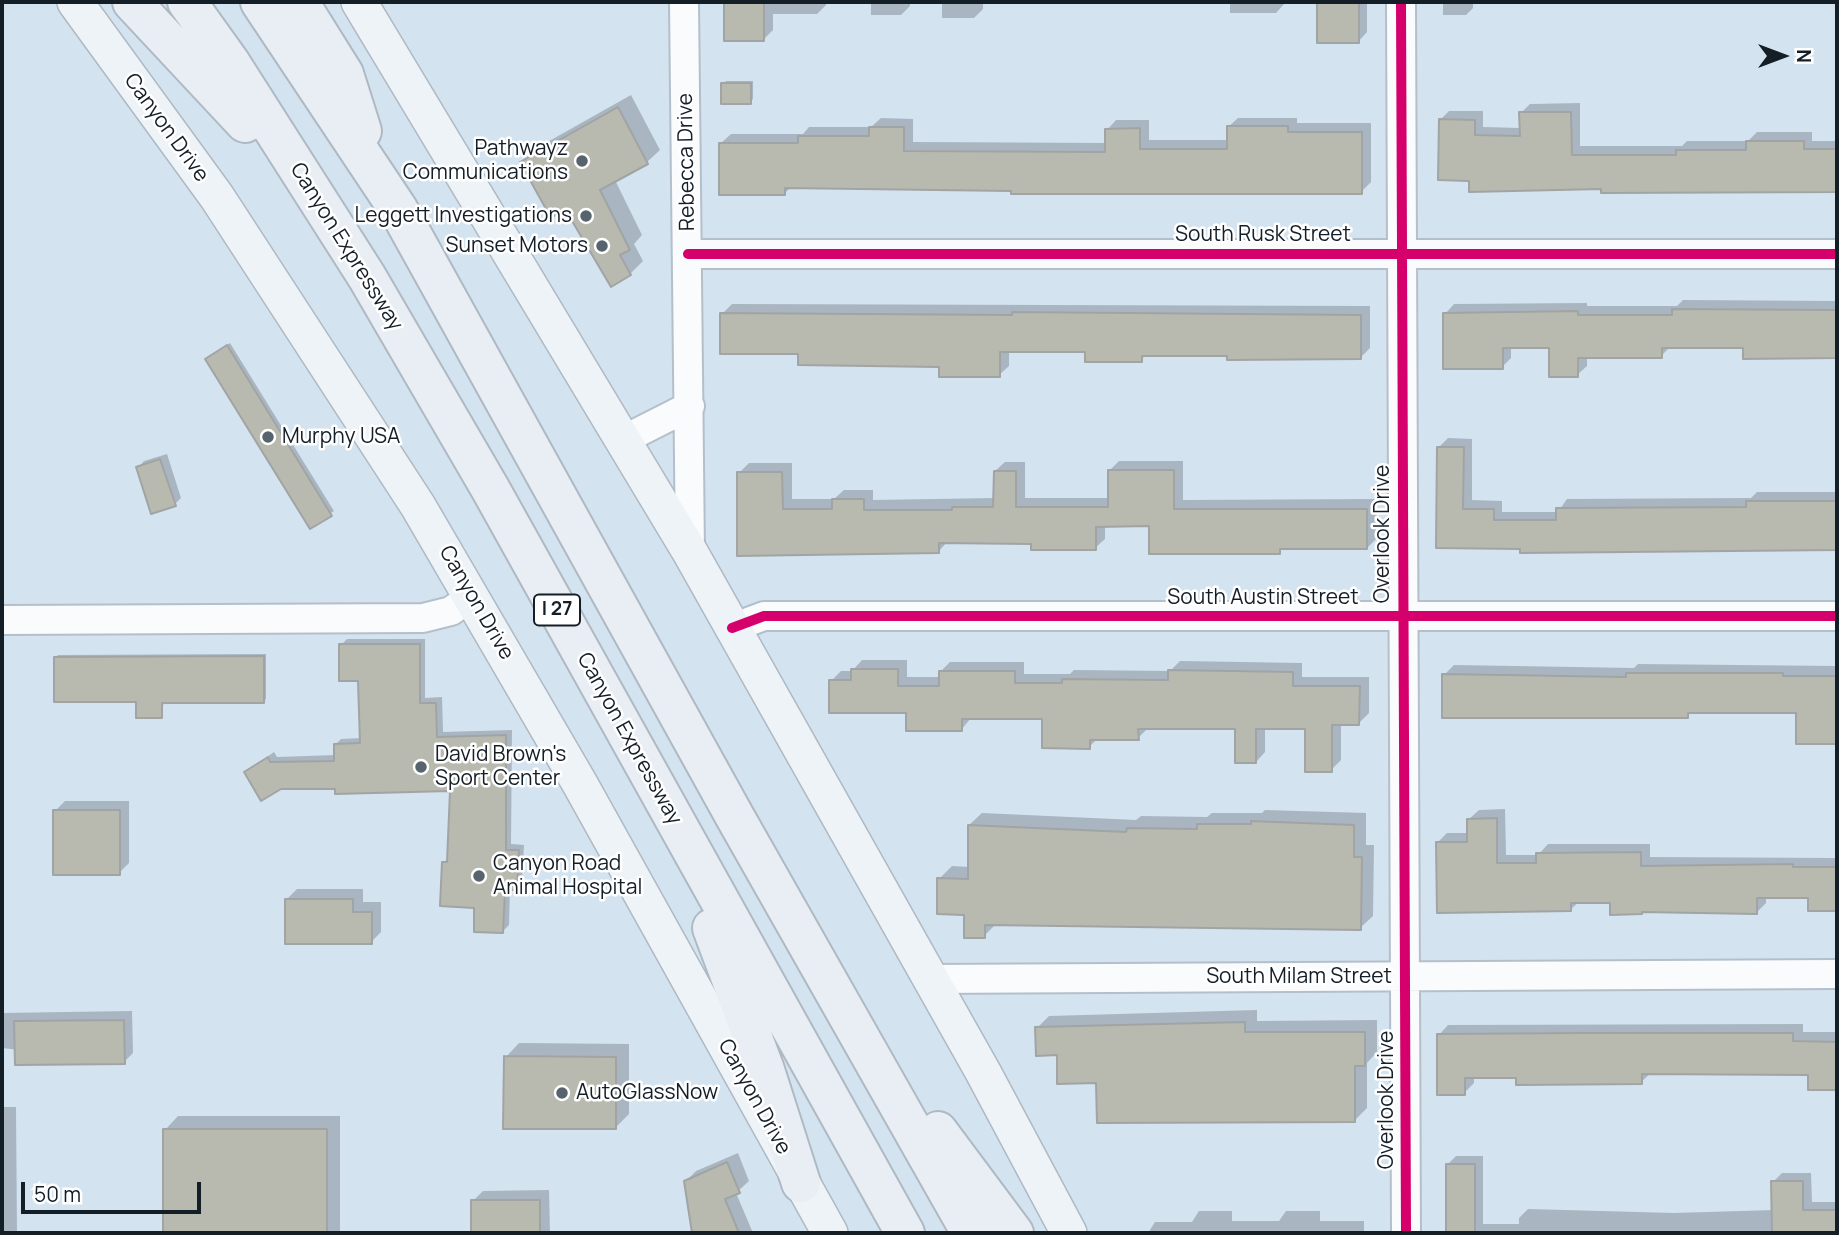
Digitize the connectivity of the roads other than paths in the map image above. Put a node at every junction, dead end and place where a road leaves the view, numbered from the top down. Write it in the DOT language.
graph roads {
  1 [pos="75,2"];
  2 [pos="132,2"];
  3 [pos="187,2"];
  4 [pos="260,2"];
  5 [pos="299,2"];
  6 [pos="359,2"];
  7 [pos="684,2"];
  8 [pos="1401,2"];
  9 [pos="374,170"];
  10 [pos="330,219"];
  11 [pos="688,254"];
  12 [pos="1401,254"];
  13 [pos="1837,254"];
  14 [pos="690,406"];
  15 [pos="623,440"];
  16 [pos="690,552"];
  17 [pos="472,596"];
  18 [pos="1837,616"];
  19 [pos="1402,618"];
  20 [pos="2,620"];
  21 [pos="732,628"];
  22 [pos="667,808"];
  23 [pos="822,970"];
  24 [pos="1837,974"];
  25 [pos="1406,976"];
  26 [pos="929,979"];
  27 [pos="801,1183"];
  28 [pos="830,1233"];
  29 [pos="905,1233"];
  30 [pos="971,1233"];
  31 [pos="1014,1233"];
  32 [pos="1069,1233"];
  33 [pos="1406,1233"];
  1 -- 17 [label="main road, Canyon Drive"];
  2 -- 10 [label="highway"];
  3 -- 10 [label="highway, Canyon Expressway / I 27"];
  4 -- 9 [label="highway, I 27"];
  5 -- 9 [label="highway"];
  6 -- 15 [label="main road"];
  7 -- 11 [label="street, Rebecca Drive"];
  8 -- 12 [label="street, Overlook Drive"];
  9 -- 23 [label="highway, I 27"];
  10 -- 22 [label="highway, Canyon Expressway / I 27"];
  11 -- 12 [label="street, South Rusk Street"];
  11 -- 14 [label="street, Rebecca Drive"];
  12 -- 13 [label="street, South Rusk Street"];
  12 -- 19 [label="street, Overlook Drive"];
  14 -- 15 [label="street"];
  14 -- 16 [label="street, Rebecca Drive"];
  15 -- 16 [label="main road"];
  16 -- 21 [label="main road"];
  17 -- 20 [label="street"];
  17 -- 27 [label="main road, Canyon Drive"];
  18 -- 19 [label="street, South Austin Street"];
  19 -- 21 [label="street, South Austin Street"];
  19 -- 25 [label="street, Overlook Drive"];
  21 -- 26 [label="main road"];
  22 -- 27 [label="highway"];
  22 -- 29 [label="highway, Canyon Expressway / I 27"];
  23 -- 30 [label="highway, I 27"];
  23 -- 31 [label="highway"];
  24 -- 25 [label="street, South Milam Street"];
  25 -- 26 [label="street, South Milam Street"];
  25 -- 33 [label="street, Overlook Drive"];
  26 -- 32 [label="main road"];
  27 -- 28 [label="main road, Canyon Drive"];
}
